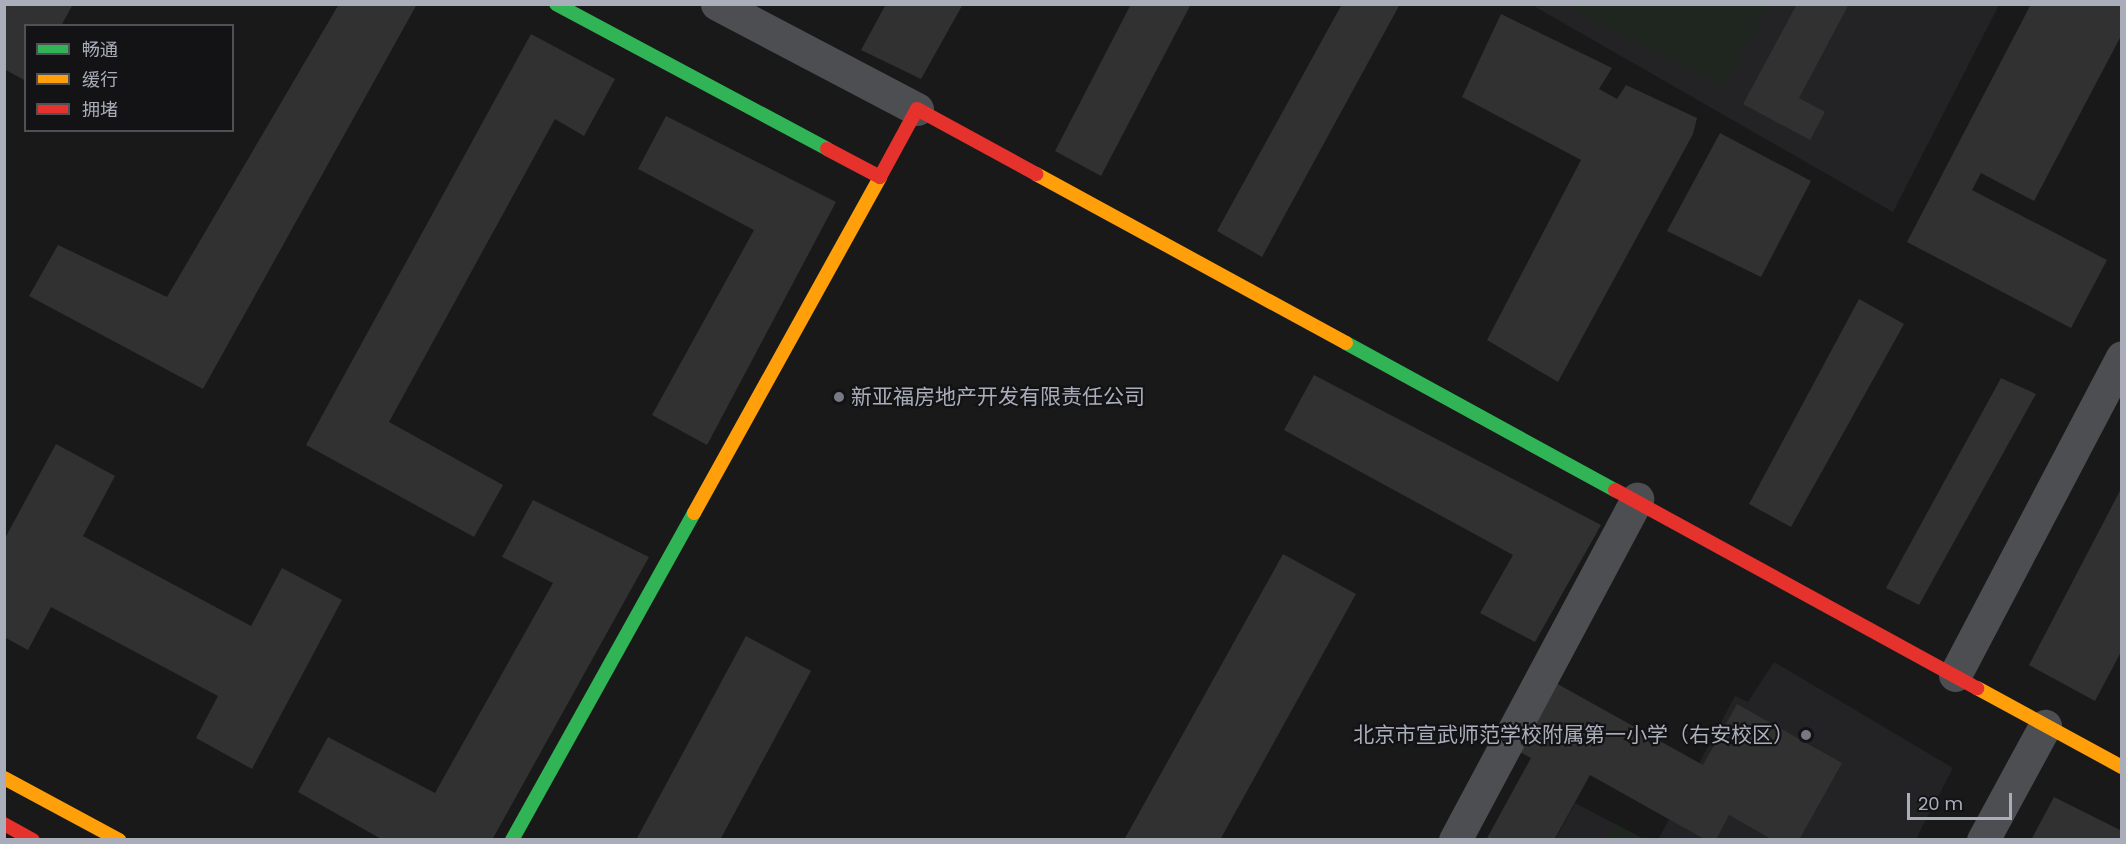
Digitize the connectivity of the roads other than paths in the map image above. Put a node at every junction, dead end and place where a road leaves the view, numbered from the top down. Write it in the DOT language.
graph roads {
  1 [pos="556,4"];
  2 [pos="717,4"];
  3 [pos="751,12"];
  4 [pos="917,109"];
  5 [pos="880,177"];
  6 [pos="2121,357"];
  7 [pos="1637,500"];
  8 [pos="1955,675"];
  9 [pos="2045,726"];
  10 [pos="2121,767"];
  11 [pos="4,778"];
  12 [pos="4,824"];
  13 [pos="33,840"];
  14 [pos="120,840"];
  15 [pos="512,840"];
  16 [pos="1455,840"];
  17 [pos="1983,840"];
  1 -- 5 [label="street"];
  2 -- 3 [label="street"];
  3 -- 4 [label="street"];
  4 -- 5 [label="street"];
  4 -- 7 [label="street"];
  5 -- 15 [label="street"];
  6 -- 8 [label="street"];
  7 -- 8 [label="street"];
  7 -- 16 [label="street"];
  8 -- 9 [label="street"];
  9 -- 10 [label="street"];
  9 -- 17 [label="street"];
  11 -- 14 [label="street"];
  12 -- 13 [label="street"];
}
